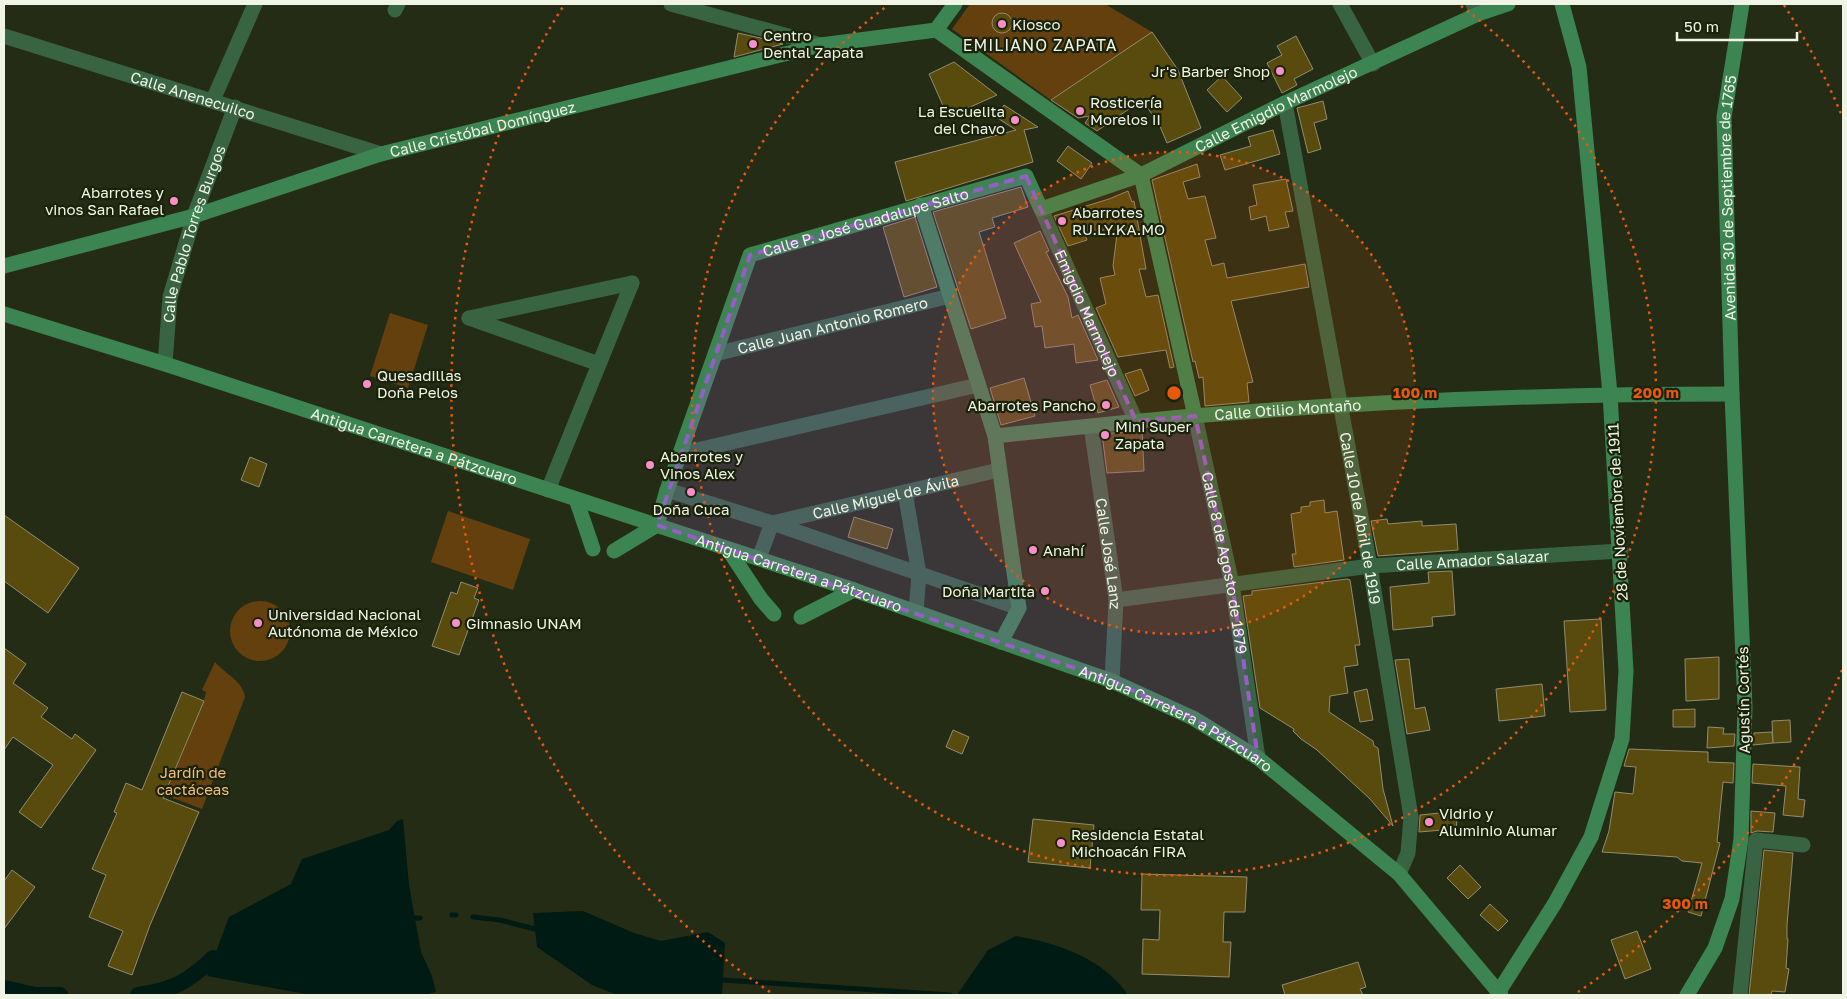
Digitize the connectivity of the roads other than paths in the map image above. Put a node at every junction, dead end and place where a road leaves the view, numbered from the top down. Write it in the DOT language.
graph roads {
  1 [pos="255,4"];
  2 [pos="671,4"];
  3 [pos="955,4"];
  4 [pos="1340,4"];
  5 [pos="1508,4"];
  6 [pos="1562,4"];
  7 [pos="1742,4"];
  8 [pos="1475,9"];
  9 [pos="936,30"];
  10 [pos="4,36"];
  11 [pos="821,45"];
  12 [pos="1373,64"];
  13 [pos="213,100"];
  14 [pos="1286,103"];
  15 [pos="235,107"];
  16 [pos="381,154"];
  17 [pos="1141,175"];
  18 [pos="1026,176"];
  19 [pos="921,205"];
  20 [pos="1041,210"];
  21 [pos="194,216"];
  22 [pos="4,266"];
  23 [pos="950,296"];
  24 [pos="4,314"];
  25 [pos="715,354"];
  26 [pos="166,364"];
  27 [pos="599,364"];
  28 [pos="978,385"];
  29 [pos="1610,394"];
  30 [pos="1732,394"];
  31 [pos="1340,406"];
  32 [pos="1195,416"];
  33 [pos="1136,421"];
  34 [pos="1091,426"];
  35 [pos="994,436"];
  36 [pos="680,454"];
  37 [pos="999,470"];
  38 [pos="548,490"];
  39 [pos="667,490"];
  40 [pos="905,492"];
  41 [pos="576,499"];
  42 [pos="772,523"];
  43 [pos="657,525"];
  44 [pos="593,549"];
  45 [pos="728,549"];
  46 [pos="614,551"];
  47 [pos="1621,551"];
  48 [pos="759,558"];
  49 [pos="1370,566"];
  50 [pos="919,574"];
  51 [pos="1232,584"];
  52 [pos="854,590"];
  53 [pos="1116,600"];
  54 [pos="1019,608"];
  55 [pos="916,612"];
  56 [pos="774,614"];
  57 [pos="801,617"];
  58 [pos="1001,642"];
  59 [pos="1112,682"];
  60 [pos="1258,758"];
  61 [pos="1803,845"];
  62 [pos="1399,874"];
  63 [pos="1499,994"];
  64 [pos="1687,995"];
  65 [pos="1740,995"];
  1 -- 13 [label="street"];
  2 -- 11 [label="street"];
  3 -- 9 [label="street"];
  4 -- 12 [label="street"];
  5 -- 8 [label="street, Calle Emigdio Marmolejo"];
  6 -- 29 [label="street, 28 de Noviembre de 1911"];
  7 -- 30 [label="street, Avenida 30 de Septiembre de 1765"];
  8 -- 12 [label="street, Calle Emigdio Marmolejo"];
  9 -- 11 [label="street, Calle Cristóbal Domínguez"];
  9 -- 17 [label="street"];
  10 -- 13 [label="street, Calle Anenecuilco"];
  11 -- 16 [label="street, Calle Cristóbal Domínguez"];
  12 -- 14 [label="street, Calle Emigdio Marmolejo"];
  13 -- 15 [label="street, Calle Anenecuilco"];
  14 -- 17 [label="street, Calle Emigdio Marmolejo"];
  14 -- 31 [label="street, Calle 10 de Abril de 1919"];
  15 -- 16 [label="street, Calle Anenecuilco"];
  15 -- 21 [label="street, Calle Pablo Torres Burgos"];
  16 -- 21 [label="street, Calle Cristóbal Domínguez"];
  17 -- 20 [label="street, Calle Emigdio Marmolejo"];
  17 -- 32 [label="street, Calle 8 de Agosto de 1879"];
  18 -- 19 [label="street, Calle P. José Guadalupe Salto"];
  18 -- 20 [label="street, Emigdio Marmolejo"];
  19 -- 23 [label="street"];
  19 -- 25 [label="street, Calle P. José Guadalupe Salto"];
  20 -- 33 [label="street, Emigdio Marmolejo"];
  21 -- 22 [label="street, Calle Cristóbal Domínguez"];
  21 -- 26 [label="street, Calle Pablo Torres Burgos"];
  23 -- 25 [label="street, Calle Juan Antonio Romero"];
  23 -- 28 [label="street"];
  24 -- 26 [label="street, Antigua Carretera a Pátzcuaro"];
  25 -- 36 [label="street, Calle P. José Guadalupe Salto"];
  26 -- 38 [label="street, Antigua Carretera a Pátzcuaro"];
  27 -- 27 [label="street"];
  27 -- 38 [label="street"];
  28 -- 35 [label="street"];
  28 -- 36 [label="street"];
  29 -- 30 [label="street, Calle Otilio Montaño"];
  29 -- 31 [label="street, Calle Otilio Montaño"];
  29 -- 47 [label="street, 28 de Noviembre de 1911"];
  30 -- 64 [label="street, Agustín Cortés"];
  31 -- 32 [label="street, Calle Otilio Montaño"];
  31 -- 49 [label="street, Calle 10 de Abril de 1919"];
  32 -- 33 [label="street, Calle Otilio Montaño"];
  32 -- 51 [label="street, Calle 8 de Agosto de 1879"];
  33 -- 34 [label="street, Calle Otilio Montaño"];
  34 -- 35 [label="street, Calle Otilio Montaño"];
  34 -- 53 [label="street, Calle José Lanz"];
  35 -- 37 [label="street"];
  36 -- 39 [label="street, Calle P. José Guadalupe Salto"];
  37 -- 40 [label="street, Calle Miguel de Ávila"];
  37 -- 54 [label="street"];
  38 -- 41 [label="street, Antigua Carretera a Pátzcuaro"];
  39 -- 42 [label="street"];
  39 -- 43 [label="street, Calle P. José Guadalupe Salto"];
  40 -- 42 [label="street, Calle Miguel de Ávila"];
  40 -- 50 [label="street"];
  41 -- 43 [label="street, Antigua Carretera a Pátzcuaro"];
  41 -- 44 [label="street"];
  42 -- 48 [label="street"];
  42 -- 50 [label="street"];
  43 -- 45 [label="street, Antigua Carretera a Pátzcuaro"];
  43 -- 46 [label="street"];
  45 -- 48 [label="street, Antigua Carretera a Pátzcuaro"];
  45 -- 56 [label="street"];
  47 -- 49 [label="street, Calle Amador Salazar"];
  47 -- 63 [label="street, 28 de Noviembre de 1911"];
  48 -- 52 [label="street, Antigua Carretera a Pátzcuaro"];
  49 -- 51 [label="street, Calle Amador Salazar"];
  49 -- 62 [label="street, Calle 10 de Abril de 1919"];
  50 -- 54 [label="street"];
  50 -- 55 [label="street"];
  51 -- 53 [label="street, Calle Amador Salazar"];
  51 -- 60 [label="street, Calle 8 de Agosto de 1879"];
  52 -- 55 [label="street, Antigua Carretera a Pátzcuaro"];
  52 -- 57 [label="street"];
  53 -- 59 [label="street, Calle José Lanz"];
  54 -- 58 [label="street"];
  55 -- 58 [label="street, Antigua Carretera a Pátzcuaro"];
  58 -- 59 [label="street, Antigua Carretera a Pátzcuaro"];
  59 -- 60 [label="street, Antigua Carretera a Pátzcuaro"];
  60 -- 62 [label="street, Antigua Carretera a Pátzcuaro"];
  61 -- 65 [label="street"];
  62 -- 63 [label="street, Antigua Carretera a Pátzcuaro"];
}
